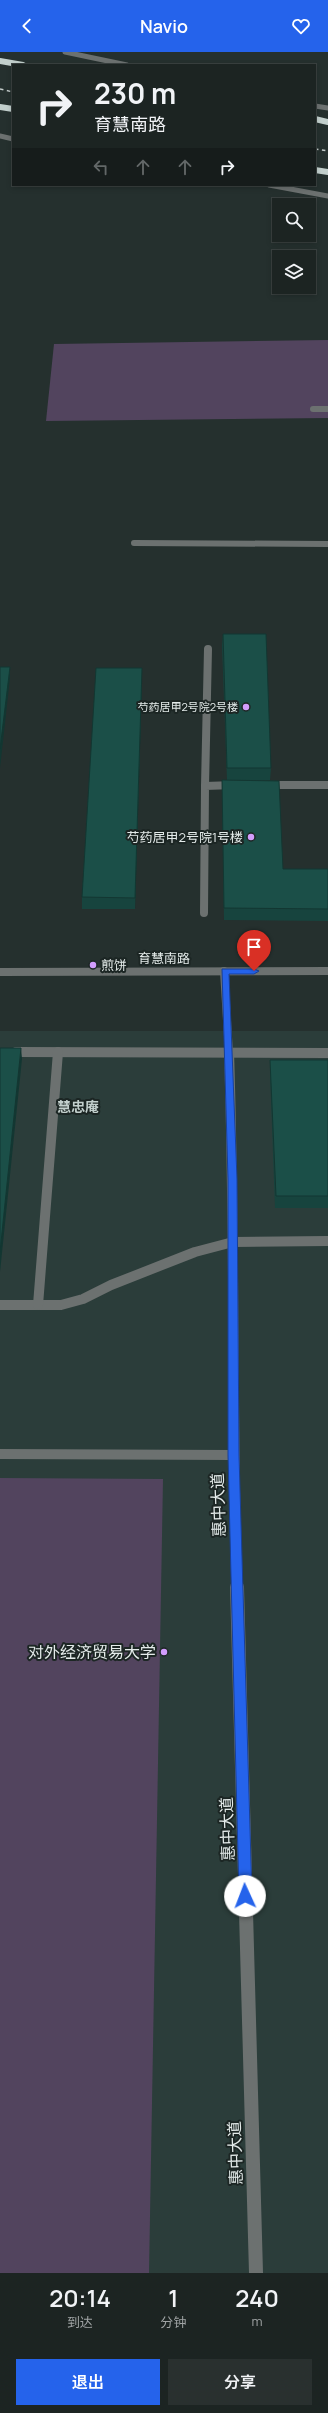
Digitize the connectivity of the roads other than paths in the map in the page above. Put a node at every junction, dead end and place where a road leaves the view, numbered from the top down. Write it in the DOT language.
graph roads {
  1 [pos="67,52"];
  2 [pos="0,61"];
  3 [pos="17,64"];
  4 [pos="122,64"];
  5 [pos="316,106"];
  6 [pos="0,107"];
  7 [pos="328,108"];
  8 [pos="12,109"];
  9 [pos="316,119"];
  10 [pos="328,122"];
  11 [pos="0,136"];
  12 [pos="12,139"];
  13 [pos="316,170"];
  14 [pos="328,172"];
  15 [pos="274,186"];
  16 [pos="328,196"];
  17 [pos="313,409"];
  18 [pos="328,409"];
  19 [pos="134,543"];
  20 [pos="328,544"];
  21 [pos="208,649"];
  22 [pos="243,785"];
  23 [pos="259,785"];
  24 [pos="328,785"];
  25 [pos="205,786"];
  26 [pos="204,913"];
  27 [pos="224,971"];
  28 [pos="328,971"];
  29 [pos="0,972"];
  30 [pos="0,1052"];
  31 [pos="58,1052"];
  32 [pos="229,1053"];
  33 [pos="328,1053"];
  34 [pos="328,1241"];
  35 [pos="234,1242"];
  36 [pos="0,1305"];
  37 [pos="38,1305"];
  38 [pos="0,1454"];
  39 [pos="233,1455"];
  40 [pos="256,2273"];
  1 -- 4 [label="street"];
  2 -- 3 [label="highway"];
  5 -- 7 [label="street"];
  6 -- 8 [label="highway"];
  9 -- 10 [label="highway"];
  11 -- 12 [label="street"];
  13 -- 14 [label="highway"];
  15 -- 16 [label="street"];
  17 -- 18 [label="street"];
  19 -- 20 [label="street"];
  21 -- 25 [label="street"];
  22 -- 25 [label="street"];
  23 -- 24 [label="street"];
  25 -- 26 [label="street"];
  27 -- 28 [label="street, 育慧南路"];
  27 -- 29 [label="street, 育慧南路"];
  27 -- 32 [label="street, 惠中大道"];
  30 -- 31 [label="street"];
  31 -- 32 [label="street"];
  31 -- 37 [label="street"];
  32 -- 33 [label="street"];
  32 -- 35 [label="street, 惠中大道"];
  34 -- 35 [label="street"];
  35 -- 37 [label="street"];
  35 -- 39 [label="street, 惠中大道"];
  36 -- 37 [label="street"];
  38 -- 39 [label="street, 惠中大道"];
  39 -- 40 [label="street, 惠中大道"];
}
